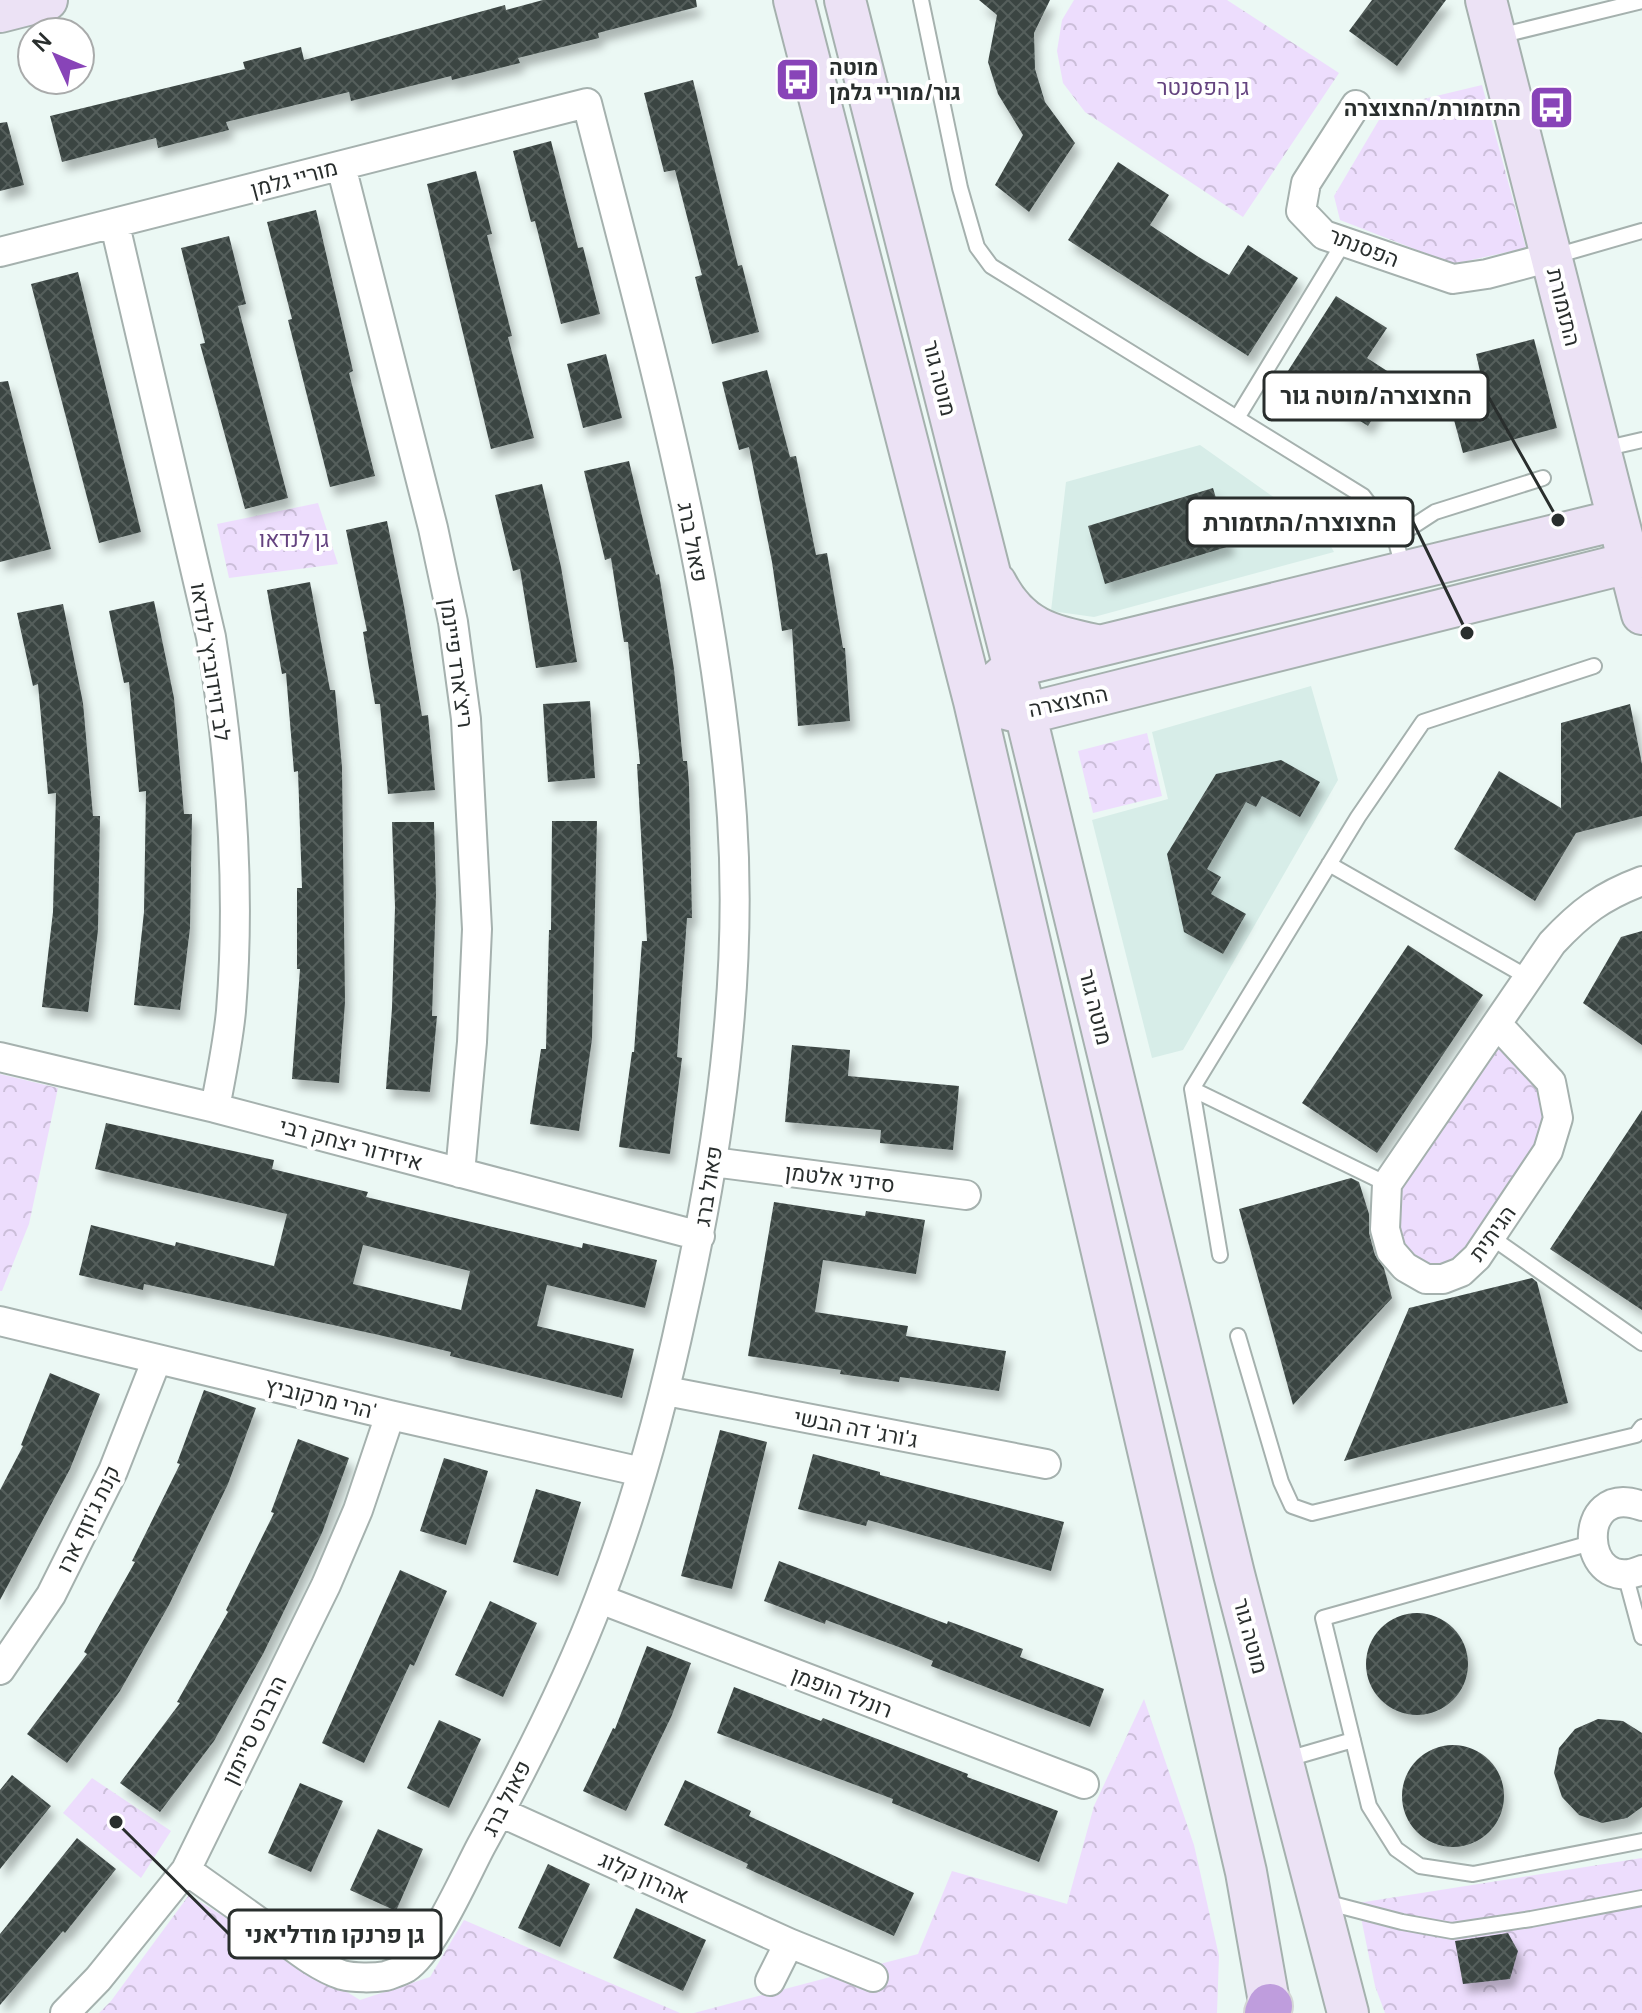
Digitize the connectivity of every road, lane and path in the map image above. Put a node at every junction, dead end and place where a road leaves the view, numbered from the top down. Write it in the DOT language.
graph roads {
  1 [pos="47,0"];
  2 [pos="794,0"];
  3 [pos="845,0"];
  4 [pos="921,0"];
  5 [pos="1642,1"];
  6 [pos="0,12"];
  7 [pos="1490,18"];
  8 [pos="587,103"];
  9 [pos="1356,105"];
  10 [pos="341,166"];
  11 [pos="115,225"];
  12 [pos="1642,231"];
  13 [pos="1344,242"];
  14 [pos="0,252"];
  15 [pos="1551,257"];
  16 [pos="1237,418"];
  17 [pos="1642,440"];
  18 [pos="1600,450"];
  19 [pos="1543,478"];
  20 [pos="1617,520"];
  21 [pos="1400,555"];
  22 [pos="1628,563"];
  23 [pos="988,567"];
  24 [pos="1642,614"];
  25 [pos="1100,645"];
  26 [pos="1594,666"];
  27 [pos="1013,667"];
  28 [pos="1105,694"];
  29 [pos="974,701"];
  30 [pos="1025,714"];
  31 [pos="1046,802"];
  32 [pos="1329,864"];
  33 [pos="1642,881"];
  34 [pos="1529,978"];
  35 [pos="1497,1024"];
  36 [pos="0,1057"];
  37 [pos="1192,1089"];
  38 [pos="215,1108"];
  39 [pos="713,1162"];
  40 [pos="460,1173"];
  41 [pos="1387,1184"];
  42 [pos="966,1195"];
  43 [pos="700,1236"];
  44 [pos="1491,1237"];
  45 [pos="1220,1255"];
  46 [pos="0,1321"];
  47 [pos="1238,1336"];
  48 [pos="1642,1343"];
  49 [pos="157,1359"];
  50 [pos="666,1391"];
  51 [pos="390,1415"];
  52 [pos="1642,1427"];
  53 [pos="1046,1464"];
  54 [pos="642,1472"];
  55 [pos="1642,1506"];
  56 [pos="1591,1543"];
  57 [pos="1634,1572"];
  58 [pos="600,1599"];
  59 [pos="1642,1637"];
  60 [pos="0,1670"];
  61 [pos="1353,1740"];
  62 [pos="1284,1760"];
  63 [pos="1084,1784"];
  64 [pos="500,1812"];
  65 [pos="1642,1841"];
  66 [pos="186,1870"];
  67 [pos="1642,1898"];
  68 [pos="1321,1901"];
  69 [pos="789,1943"];
  70 [pos="873,1977"];
  71 [pos="770,1981"];
  72 [pos="1269,2011"];
  73 [pos="65,2013"];
  74 [pos="1348,2013"];
  1 -- 6 [label="main road"];
  2 -- 29 [label="main road"];
  3 -- 23 [label="main road, מוטה גור"];
  4 -- 16 [label="lane"];
  5 -- 7 [label="lane"];
  7 -- 15 [label="main road, התזמורת"];
  8 -- 10 [label="street, מוריי גלמן"];
  8 -- 39 [label="street, פאול ברג"];
  9 -- 13 [label="street, הפסנתר"];
  10 -- 11 [label="street, מוריי גלמן"];
  10 -- 40 [label="street, ריצ'ארד פיינמן"];
  11 -- 14 [label="street, מוריי גלמן"];
  11 -- 38 [label="street, לב דוידוביץ' לנדאו"];
  12 -- 15 [label="lane"];
  13 -- 15 [label="street, הפסנתר"];
  13 -- 16 [label="lane"];
  15 -- 18 [label="main road, התזמורת"];
  16 -- 21 [label="lane"];
  17 -- 18 [label="lane"];
  18 -- 20 [label="main road, התזמורת"];
  19 -- 21 [label="lane"];
  20 -- 21 [label="main road, החצוצרה"];
  20 -- 22 [label="main road, התזמורת"];
  21 -- 25 [label="main road, החצוצרה"];
  22 -- 24 [label="main road, התזמורת"];
  22 -- 28 [label="main road, החצוצרה"];
  23 -- 25 [label="main road"];
  23 -- 27 [label="main road, מוטה גור"];
  25 -- 27 [label="main road, החצוצרה"];
  26 -- 32 [label="lane"];
  27 -- 29 [label="main road, החצוצרה"];
  27 -- 30 [label="main road, מוטה גור"];
  28 -- 30 [label="main road, החצוצרה"];
  28 -- 31 [label="main road"];
  29 -- 30 [label="main road, החצוצרה"];
  29 -- 72 [label="main road"];
  30 -- 31 [label="main road, מוטה גור"];
  31 -- 62 [label="main road, מוטה גור"];
  32 -- 34 [label="lane"];
  32 -- 37 [label="lane"];
  33 -- 34 [label="street"];
  34 -- 35 [label="street"];
  35 -- 41 [label="street"];
  35 -- 44 [label="street, הגיתית"];
  36 -- 38 [label="street, איזידור יצחק רבי"];
  37 -- 41 [label="lane"];
  37 -- 45 [label="lane"];
  38 -- 40 [label="street, איזידור יצחק רבי"];
  39 -- 42 [label="street, סידני אלטמן"];
  39 -- 43 [label="street, פאול ברג"];
  40 -- 43 [label="street, איזידור יצחק רבי"];
  41 -- 44 [label="street, הגיתית"];
  43 -- 50 [label="street, פאול ברג"];
  44 -- 48 [label="lane"];
  46 -- 49 [label="street, הרי מרקוביץ'"];
  47 -- 52 [label="lane"];
  49 -- 51 [label="street, הרי מרקוביץ'"];
  49 -- 60 [label="street, קנת ג'וזף ארו"];
  50 -- 53 [label="street, ג'ורג' דה הבשי"];
  50 -- 54 [label="street, פאול ברג"];
  51 -- 54 [label="street, הרי מרקוביץ'"];
  51 -- 66 [label="street, הרברט סיימון"];
  54 -- 58 [label="street, פאול ברג"];
  55 -- 56 [label="street"];
  56 -- 57 [label="street"];
  56 -- 61 [label="lane"];
  57 -- 59 [label="lane"];
  58 -- 63 [label="street, רונלד הופמן"];
  58 -- 64 [label="street, פאול ברג"];
  61 -- 62 [label="lane"];
  61 -- 65 [label="lane"];
  62 -- 68 [label="main road, מוטה גור"];
  64 -- 66 [label="street, פאול ברג"];
  64 -- 69 [label="street, אהרון קלוג"];
  66 -- 73 [label="street, הרברט סיימון"];
  67 -- 68 [label="lane"];
  68 -- 74 [label="main road, מוטה גור"];
  69 -- 70 [label="street, אהרון קלוג"];
  69 -- 71 [label="street"];
}
